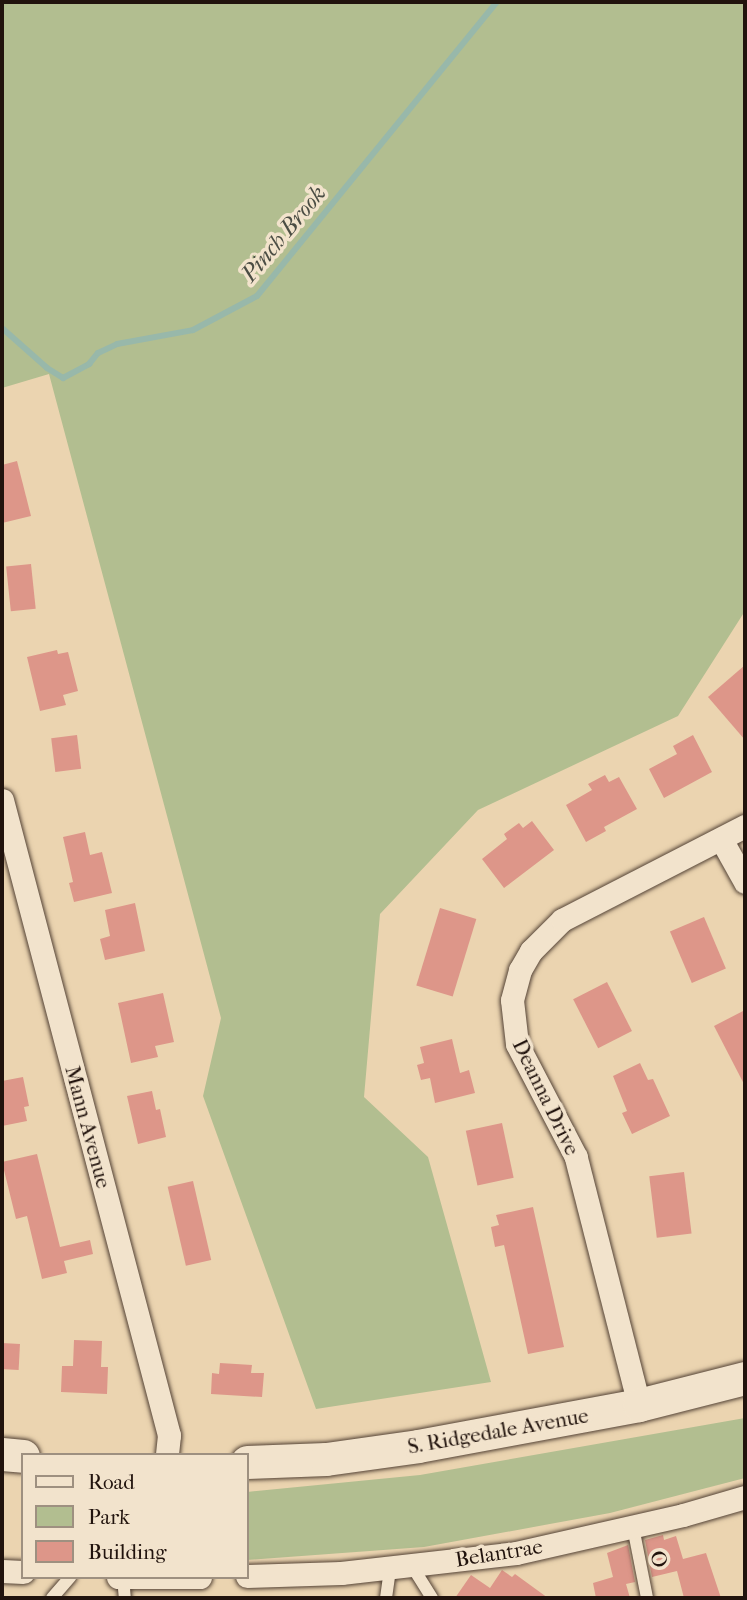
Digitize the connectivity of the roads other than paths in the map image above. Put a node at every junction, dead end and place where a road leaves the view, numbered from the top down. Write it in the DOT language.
graph roads {
  1 [pos="2,800"];
  2 [pos="745,827"];
  3 [pos="721,839"];
  4 [pos="745,882"];
  5 [pos="745,1378"];
  6 [pos="639,1405"];
  7 [pos="167,1453"];
  8 [pos="2,1454"];
  9 [pos="21,1455"];
  10 [pos="248,1462"];
  11 [pos="745,1497"];
  12 [pos="633,1527"];
  13 [pos="401,1567"];
  14 [pos="2,1571"];
  15 [pos="21,1572"];
  16 [pos="248,1576"];
  17 [pos="68,1579"];
  18 [pos="120,1579"];
  19 [pos="52,1598"];
  20 [pos="125,1598"];
  21 [pos="386,1598"];
  22 [pos="432,1598"];
  23 [pos="647,1598"];
  1 -- 7 [label="street, Mann Avenue"];
  2 -- 3 [label="street, Deanna Drive"];
  3 -- 4 [label="street"];
  3 -- 6 [label="street, Deanna Drive"];
  5 -- 6 [label="main road, S. Ridgedale Avenue"];
  6 -- 10 [label="main road, S. Ridgedale Avenue"];
  8 -- 9 [label="main road"];
  11 -- 12 [label="street, Belantrae"];
  12 -- 13 [label="street, Belantrae"];
  12 -- 23 [label="lane, O"];
  13 -- 16 [label="street, Belantrae"];
  13 -- 21 [label="lane"];
  13 -- 22 [label="lane"];
  14 -- 15 [label="street"];
  17 -- 19 [label="lane"];
  18 -- 20 [label="lane"];
}
